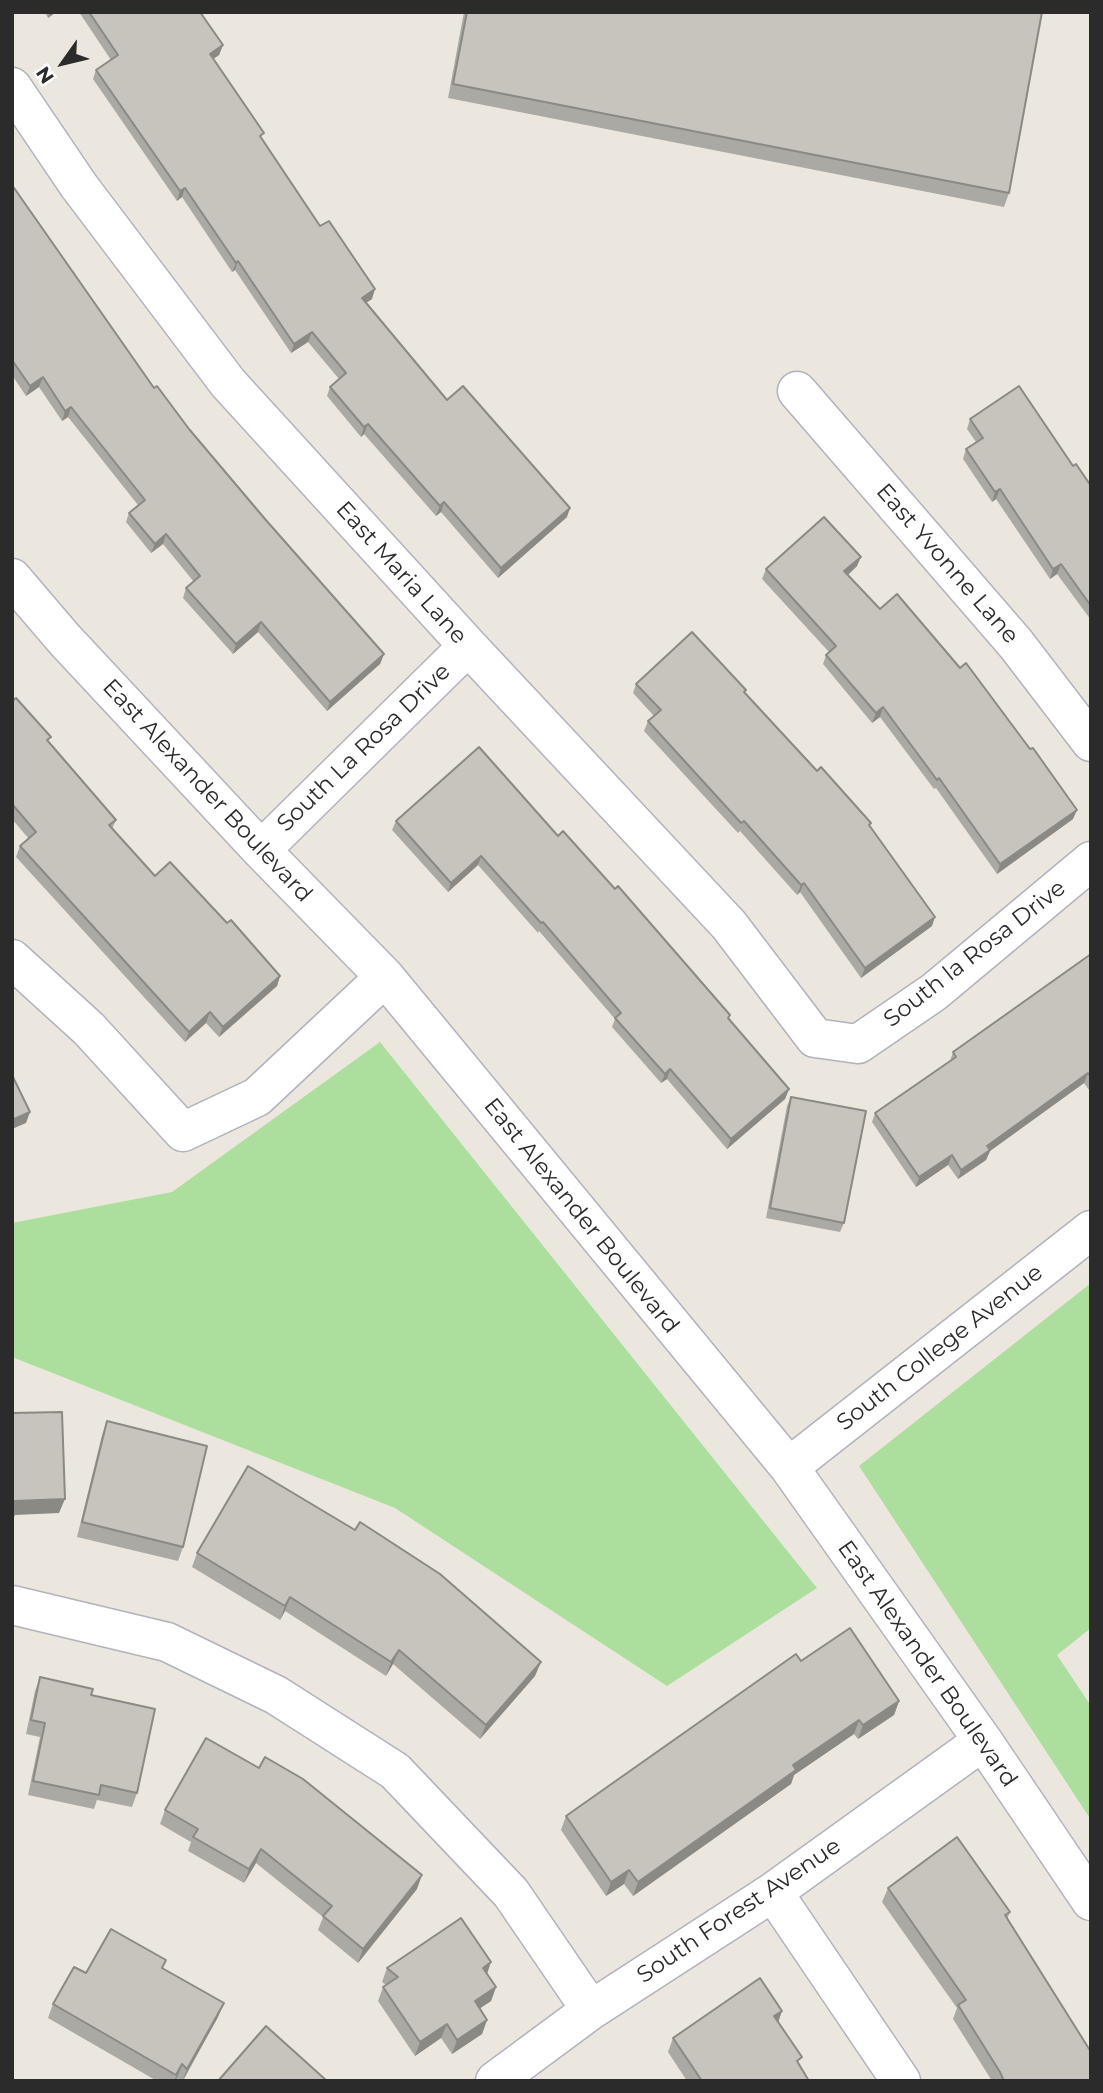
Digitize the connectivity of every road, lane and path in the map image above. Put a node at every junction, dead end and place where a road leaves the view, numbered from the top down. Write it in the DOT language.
graph roads {
  1 [pos="12,87"];
  2 [pos="797,391"];
  3 [pos="12,578"];
  4 [pos="468,646"];
  5 [pos="1091,742"];
  6 [pos="261,850"];
  7 [pos="1091,861"];
  8 [pos="12,959"];
  9 [pos="384,977"];
  10 [pos="815,1038"];
  11 [pos="1091,1230"];
  12 [pos="789,1467"];
  13 [pos="12,1605"];
  14 [pos="983,1741"];
  15 [pos="773,1892"];
  16 [pos="1091,1901"];
  17 [pos="591,2010"];
  18 [pos="495,2081"];
  19 [pos="901,2081"];
  1 -- 4 [label="street, East Maria Lane"];
  2 -- 5 [label="street, East Yvonne Lane"];
  3 -- 6 [label="street, East Alexander Boulevard"];
  4 -- 6 [label="street, South La Rosa Drive"];
  4 -- 10 [label="street, East Maria Lane"];
  6 -- 9 [label="street, East Alexander Boulevard"];
  7 -- 10 [label="street, South la Rosa Drive"];
  8 -- 9 [label="street"];
  9 -- 12 [label="street, East Alexander Boulevard"];
  11 -- 12 [label="street, South College Avenue"];
  12 -- 14 [label="street, East Alexander Boulevard"];
  13 -- 17 [label="street"];
  14 -- 15 [label="street, South Forest Avenue"];
  14 -- 16 [label="street, East Alexander Boulevard"];
  15 -- 17 [label="street, South Forest Avenue"];
  15 -- 19 [label="street"];
  17 -- 18 [label="street, South Forest Avenue"];
}
